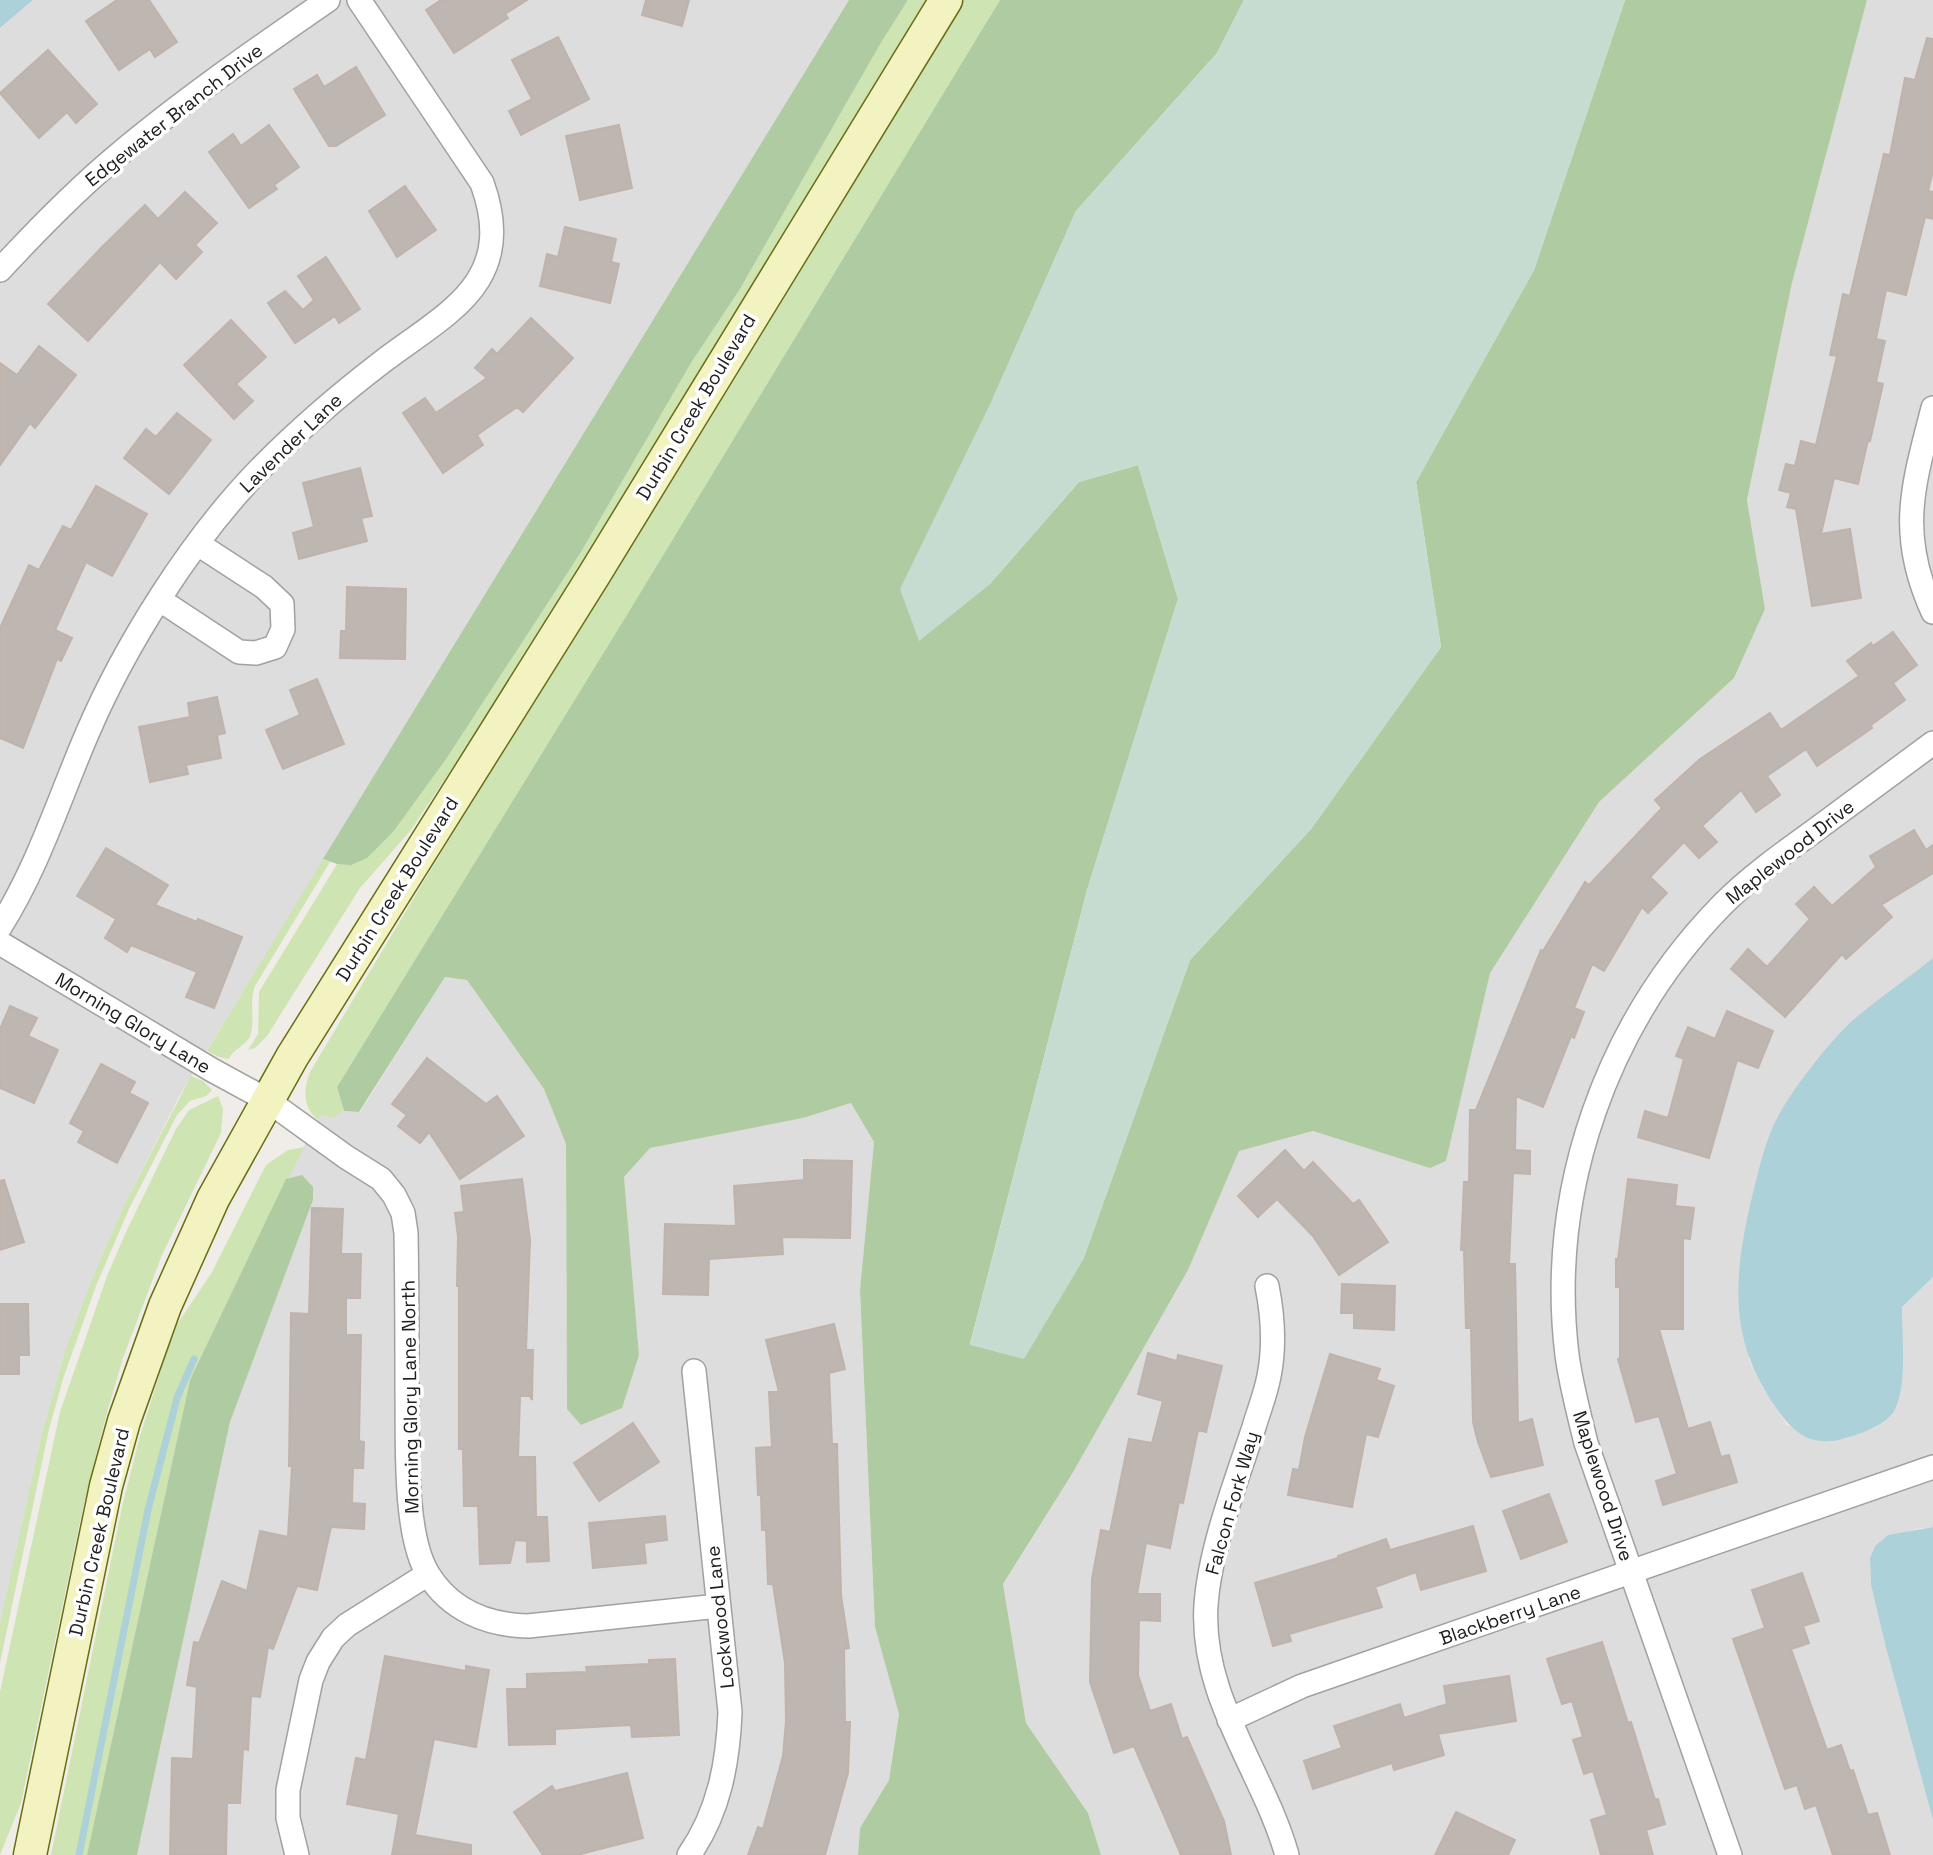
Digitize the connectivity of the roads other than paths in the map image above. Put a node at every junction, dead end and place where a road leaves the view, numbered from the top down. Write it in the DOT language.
graph roads {
  1 [pos="328,0"];
  2 [pos="359,0"];
  3 [pos="946,0"];
  4 [pos="0,270"];
  5 [pos="1933,408"];
  6 [pos="198,544"];
  7 [pos="160,600"];
  8 [pos="1933,612"];
  9 [pos="1933,743"];
  10 [pos="0,927"];
  11 [pos="0,943"];
  12 [pos="267,1100"];
  13 [pos="1267,1286"];
  14 [pos="694,1371"];
  15 [pos="1933,1467"];
  16 [pos="1632,1573"];
  17 [pos="428,1574"];
  18 [pos="718,1606"];
  19 [pos="1229,1720"];
  20 [pos="30,1855"];
  21 [pos="298,1855"];
  22 [pos="689,1855"];
  23 [pos="1287,1855"];
  24 [pos="1730,1855"];
  1 -- 4 [label="street, Edgewater Branch Drive"];
  2 -- 6 [label="street, Lavender Lane"];
  3 -- 12 [label="street, Durbin Creek Boulevard"];
  5 -- 8 [label="street"];
  6 -- 7 [label="street, Lavender Lane"];
  6 -- 7 [label="street"];
  7 -- 10 [label="street, Lavender Lane"];
  9 -- 16 [label="street, Maplewood Drive"];
  11 -- 12 [label="street, Morning Glory Lane"];
  12 -- 17 [label="street, Morning Glory Lane North"];
  12 -- 20 [label="street, Durbin Creek Boulevard"];
  13 -- 19 [label="street, Falcon Fork Way"];
  14 -- 18 [label="street, Lockwood Lane"];
  15 -- 16 [label="street, Blackberry Lane"];
  16 -- 19 [label="street, Blackberry Lane"];
  16 -- 24 [label="street, Maplewood Drive"];
  17 -- 18 [label="street, Morning Glory Lane North"];
  17 -- 21 [label="street"];
  18 -- 22 [label="street, Lockwood Lane"];
  19 -- 23 [label="street"];
}
